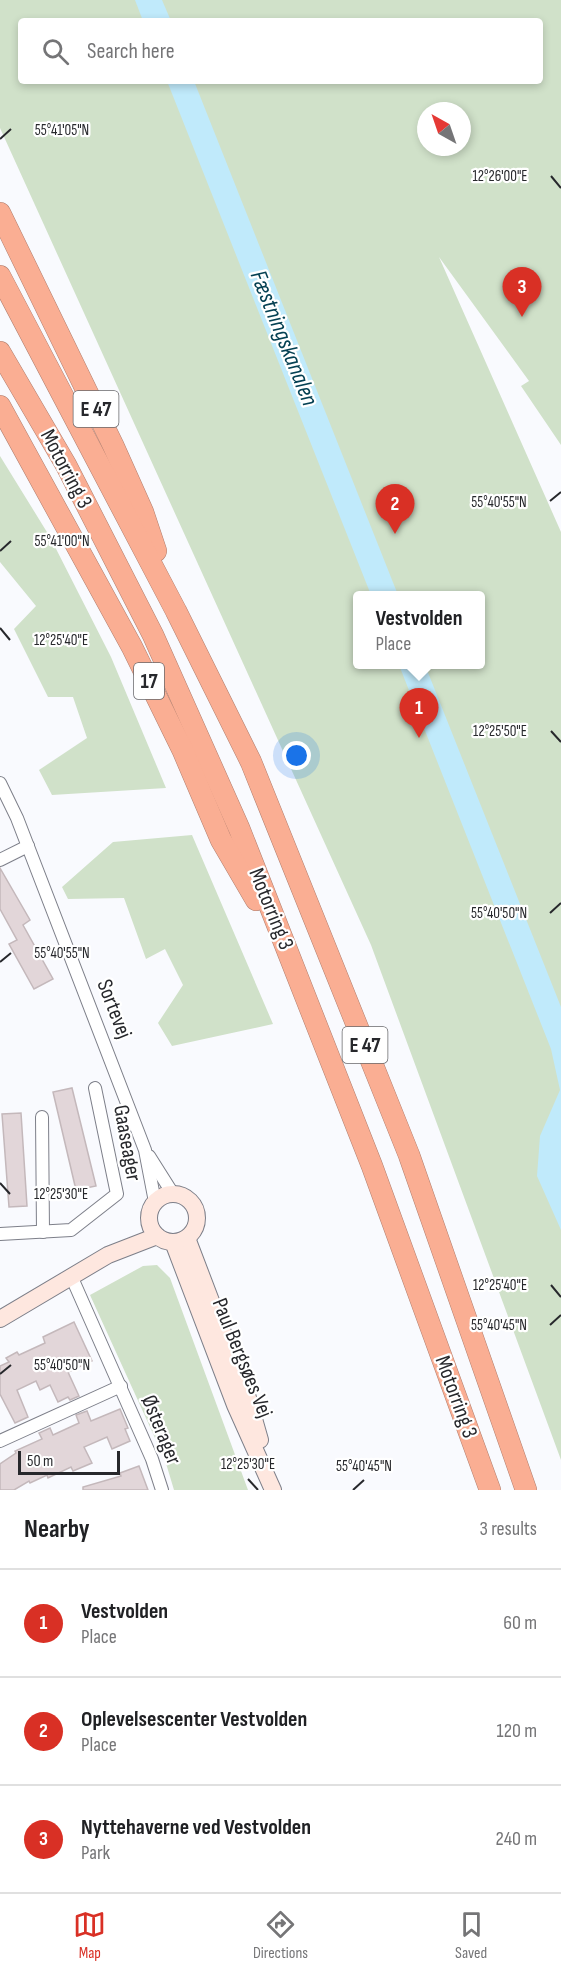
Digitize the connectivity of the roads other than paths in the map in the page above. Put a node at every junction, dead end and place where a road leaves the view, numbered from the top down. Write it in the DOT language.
graph roads {
  1 [pos="0,213"];
  2 [pos="0,276"];
  3 [pos="0,352"];
  4 [pos="0,406"];
  5 [pos="176,611"];
  6 [pos="0,783"];
  7 [pos="28,846"];
  8 [pos="0,860"];
  9 [pos="291,960"];
  10 [pos="95,1088"];
  11 [pos="42,1117"];
  12 [pos="145,1150"];
  13 [pos="173,1194"];
  14 [pos="155,1202"];
  15 [pos="149,1220"];
  16 [pos="44,1232"];
  17 [pos="0,1234"];
  18 [pos="157,1236"];
  19 [pos="180,1240"];
  20 [pos="108,1255"];
  21 [pos="72,1278"];
  22 [pos="0,1319"];
  23 [pos="121,1386"];
  24 [pos="0,1441"];
  25 [pos="162,1490"];
  26 [pos="274,1490"];
  27 [pos="490,1490"];
  28 [pos="526,1490"];
  1 -- 5 [label="highway, E 47"];
  2 -- 5 [label="highway"];
  3 -- 9 [label="highway, Motorring 3 / E 47"];
  4 -- 9 [label="highway, 17"];
  5 -- 28 [label="highway, Motorring 3 / E 47"];
  6 -- 7 [label="street, Sortevej"];
  7 -- 8 [label="street"];
  7 -- 12 [label="street, Sortevej"];
  9 -- 27 [label="highway, Motorring 3 / E 47"];
  10 -- 16 [label="street, Gaaseager"];
  11 -- 16 [label="street"];
  12 -- 13 [label="street, Sortevej"];
  12 -- 14 [label="street, Sortevej"];
  13 -- 14 [label="street"];
  13 -- 19 [label="street"];
  14 -- 15 [label="street"];
  15 -- 18 [label="street"];
  15 -- 20 [label="street"];
  16 -- 17 [label="street, Gaaseager"];
  18 -- 19 [label="street"];
  18 -- 20 [label="street"];
  19 -- 26 [label="street, Paul Bergsøes Vej"];
  20 -- 21 [label="street"];
  21 -- 22 [label="street"];
  21 -- 23 [label="street, Østerager"];
  23 -- 24 [label="street, Østerager"];
  23 -- 25 [label="street, Østerager"];
}
